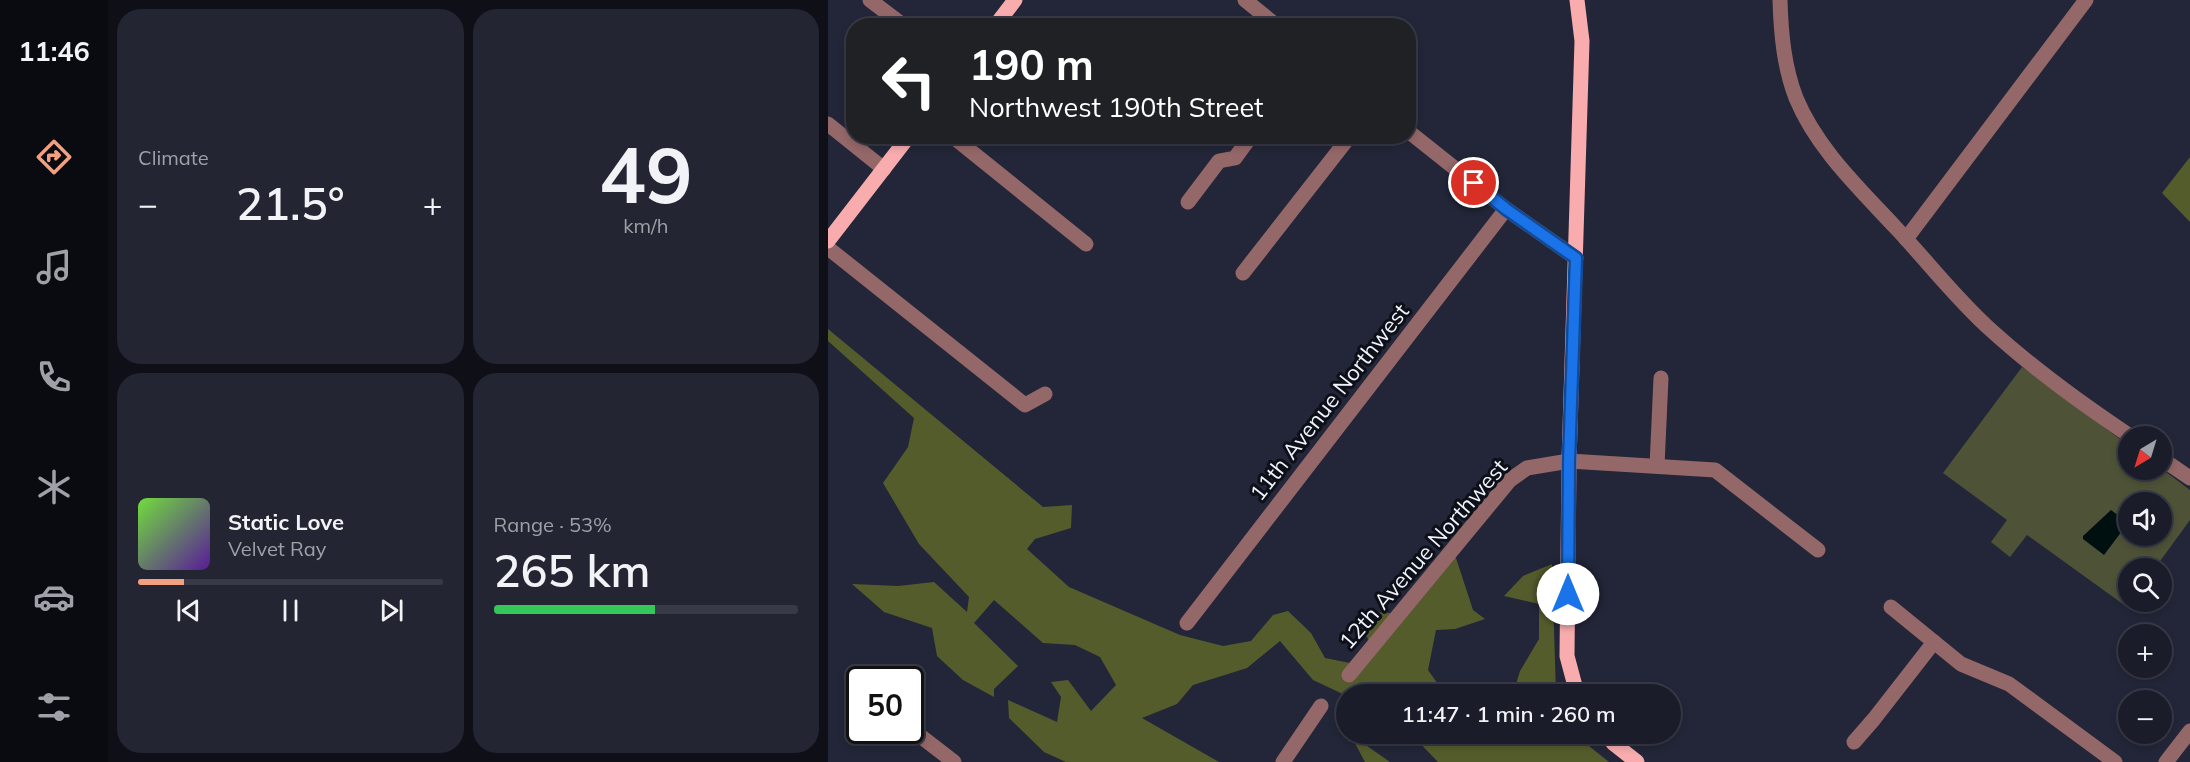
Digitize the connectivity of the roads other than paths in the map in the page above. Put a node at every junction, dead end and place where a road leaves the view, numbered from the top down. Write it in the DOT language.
graph roads {
  1 [pos="870,0"];
  2 [pos="1015,0"];
  3 [pos="1245,0"];
  4 [pos="1577,0"];
  5 [pos="1780,0"];
  6 [pos="2086,0"];
  7 [pos="894,18"];
  8 [pos="1001,18"];
  9 [pos="1267,18"];
  10 [pos="828,124"];
  11 [pos="1416,137"];
  12 [pos="846,138"];
  13 [pos="853,144"];
  14 [pos="903,144"];
  15 [pos="962,144"];
  16 [pos="1245,144"];
  17 [pos="1344,144"];
  18 [pos="884,168"];
  19 [pos="1188,202"];
  20 [pos="1506,209"];
  21 [pos="1906,239"];
  22 [pos="828,241"];
  23 [pos="1086,244"];
  24 [pos="828,248"];
  25 [pos="1576,258"];
  26 [pos="1243,273"];
  27 [pos="1661,378"];
  28 [pos="1045,394"];
  29 [pos="2118,428"];
  30 [pos="1569,461"];
  31 [pos="1657,466"];
  32 [pos="2172,466"];
  33 [pos="2190,478"];
  34 [pos="1818,550"];
  35 [pos="1891,607"];
  36 [pos="1187,623"];
  37 [pos="1934,642"];
  38 [pos="1348,675"];
  39 [pos="1574,684"];
  40 [pos="1322,706"];
  41 [pos="2189,734"];
  42 [pos="924,739"];
  43 [pos="1854,742"];
  44 [pos="1614,744"];
  45 [pos="954,762"];
  46 [pos="1283,762"];
  47 [pos="1637,762"];
  48 [pos="2115,762"];
  49 [pos="2166,762"];
  1 -- 7 [label="street"];
  2 -- 8 [label="main road"];
  3 -- 9 [label="street"];
  4 -- 25 [label="main road"];
  5 -- 21 [label="street"];
  6 -- 21 [label="street"];
  10 -- 12 [label="street"];
  11 -- 20 [label="street"];
  13 -- 18 [label="street"];
  14 -- 18 [label="main road"];
  15 -- 23 [label="street"];
  16 -- 19 [label="street"];
  17 -- 26 [label="street"];
  18 -- 22 [label="main road"];
  20 -- 25 [label="street"];
  20 -- 36 [label="street, 11th Avenue Northwest"];
  21 -- 29 [label="street"];
  24 -- 28 [label="street"];
  25 -- 30 [label="main road"];
  27 -- 31 [label="street"];
  30 -- 31 [label="street, 12th Avenue Northwest"];
  30 -- 38 [label="street, 12th Avenue Northwest"];
  30 -- 39 [label="main road"];
  31 -- 34 [label="street, 12th Avenue Northwest"];
  32 -- 33 [label="street"];
  35 -- 37 [label="street"];
  37 -- 43 [label="street"];
  37 -- 48 [label="street"];
  40 -- 46 [label="street"];
  41 -- 49 [label="street"];
  42 -- 45 [label="street"];
  44 -- 47 [label="main road"];
}
